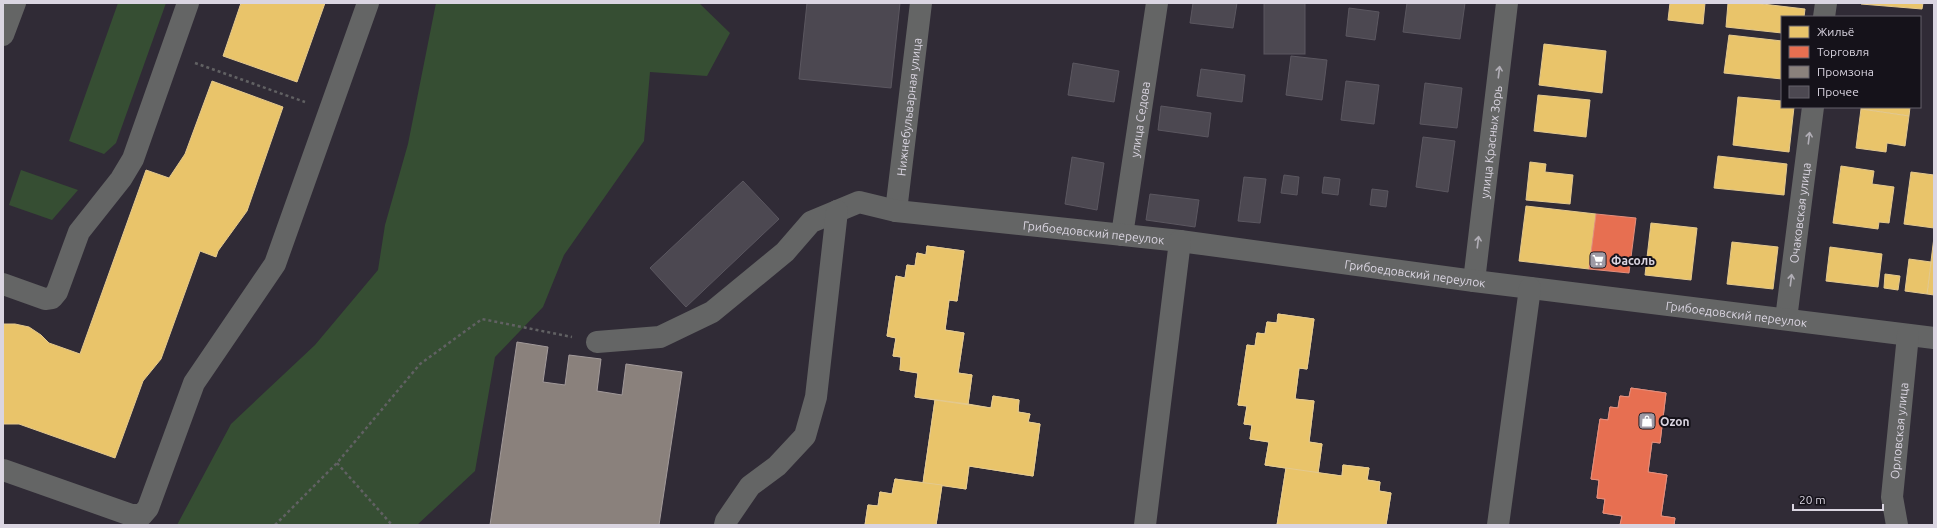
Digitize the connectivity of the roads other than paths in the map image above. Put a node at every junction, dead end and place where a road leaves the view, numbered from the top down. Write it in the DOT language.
graph roads {
  1 [pos="14,3"];
  2 [pos="188,3"];
  3 [pos="368,3"];
  4 [pos="921,3"];
  5 [pos="1157,3"];
  6 [pos="1507,3"];
  7 [pos="1826,3"];
  8 [pos="1824,16"];
  9 [pos="3,34"];
  10 [pos="1813,108"];
  11 [pos="837,211"];
  12 [pos="896,211"];
  13 [pos="1122,235"];
  14 [pos="1180,241"];
  15 [pos="1474,281"];
  16 [pos="3,284"];
  17 [pos="1530,288"];
  18 [pos="1786,319"];
  19 [pos="1908,335"];
  20 [pos="1934,338"];
  21 [pos="597,342"];
  22 [pos="3,470"];
  23 [pos="725,525"];
  24 [pos="1145,525"];
  25 [pos="1498,525"];
  26 [pos="1897,525"];
  1 -- 9 [label="street"];
  2 -- 16 [label="street"];
  3 -- 22 [label="street"];
  4 -- 12 [label="street, Нижнебульварная улица"];
  5 -- 13 [label="street, улица Седова"];
  15 -- 6 [label="street, улица Красных Зорь, one-way"];
  7 -- 8 [label="street"];
  18 -- 10 [label="street, Очаковская улица, one-way"];
  11 -- 12 [label="street, Грибоедовский переулок"];
  11 -- 21 [label="street, Грибоедовский переулок"];
  11 -- 23 [label="street"];
  12 -- 13 [label="street, Грибоедовский переулок"];
  13 -- 14 [label="street, Грибоедовский переулок"];
  14 -- 15 [label="street, Грибоедовский переулок"];
  14 -- 24 [label="street"];
  15 -- 17 [label="street, Грибоедовский переулок"];
  17 -- 18 [label="street, Грибоедовский переулок"];
  17 -- 25 [label="street"];
  18 -- 19 [label="street, Грибоедовский переулок"];
  19 -- 20 [label="street, Грибоедовский переулок"];
  19 -- 26 [label="street, Орловская улица"];
}
